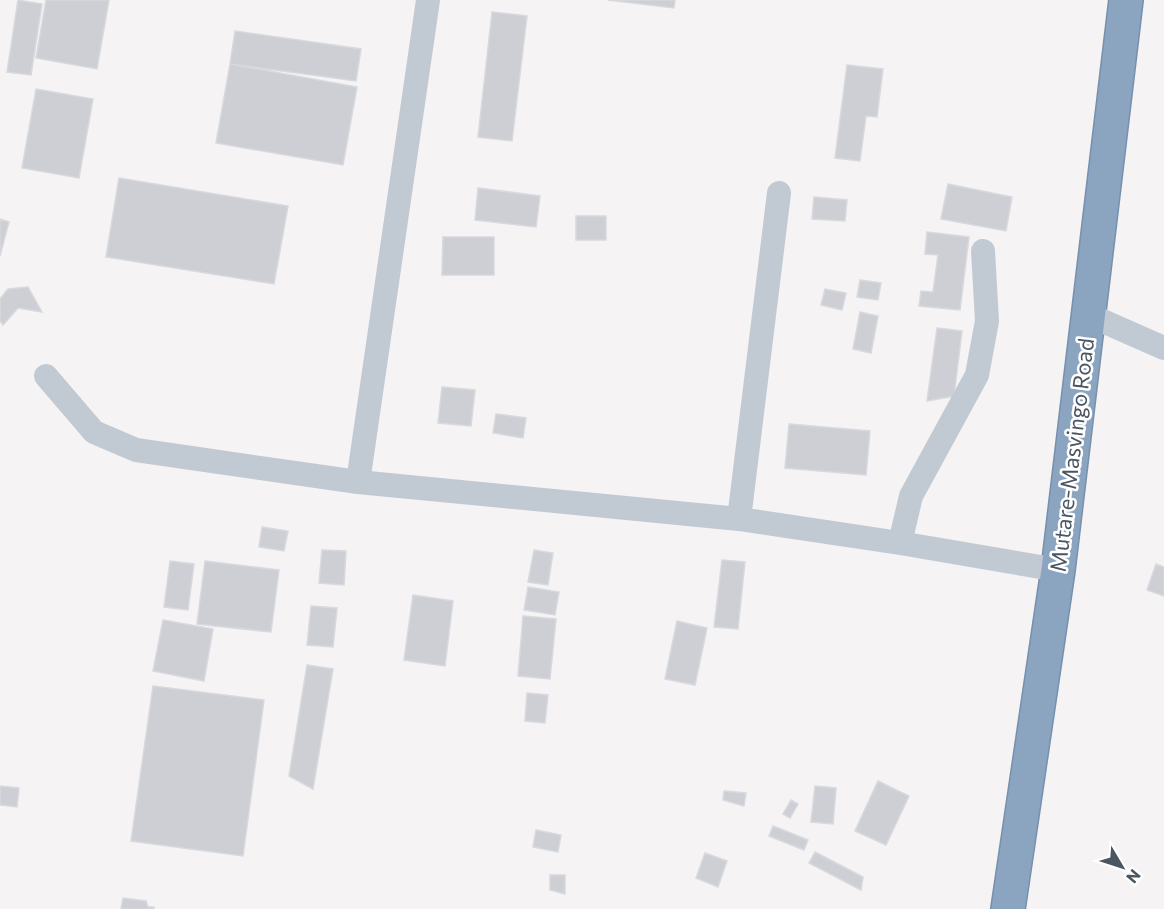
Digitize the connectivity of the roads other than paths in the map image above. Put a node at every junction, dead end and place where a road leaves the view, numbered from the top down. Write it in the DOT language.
graph roads {
  1 [pos="428,0"];
  2 [pos="1126,0"];
  3 [pos="779,193"];
  4 [pos="983,251"];
  5 [pos="1089,315"];
  6 [pos="1164,348"];
  7 [pos="45,376"];
  8 [pos="358,482"];
  9 [pos="739,519"];
  10 [pos="900,543"];
  11 [pos="1058,570"];
  12 [pos="1008,909"];
  1 -- 8 [label="street"];
  2 -- 5 [label="highway, Mutare-Masvingo Road"];
  3 -- 9 [label="street"];
  4 -- 10 [label="street"];
  5 -- 6 [label="street"];
  5 -- 11 [label="highway, Mutare-Masvingo Road"];
  7 -- 8 [label="street"];
  8 -- 9 [label="street"];
  9 -- 10 [label="street"];
  10 -- 11 [label="street"];
  11 -- 12 [label="highway, Mutare-Masvingo Road"];
}
